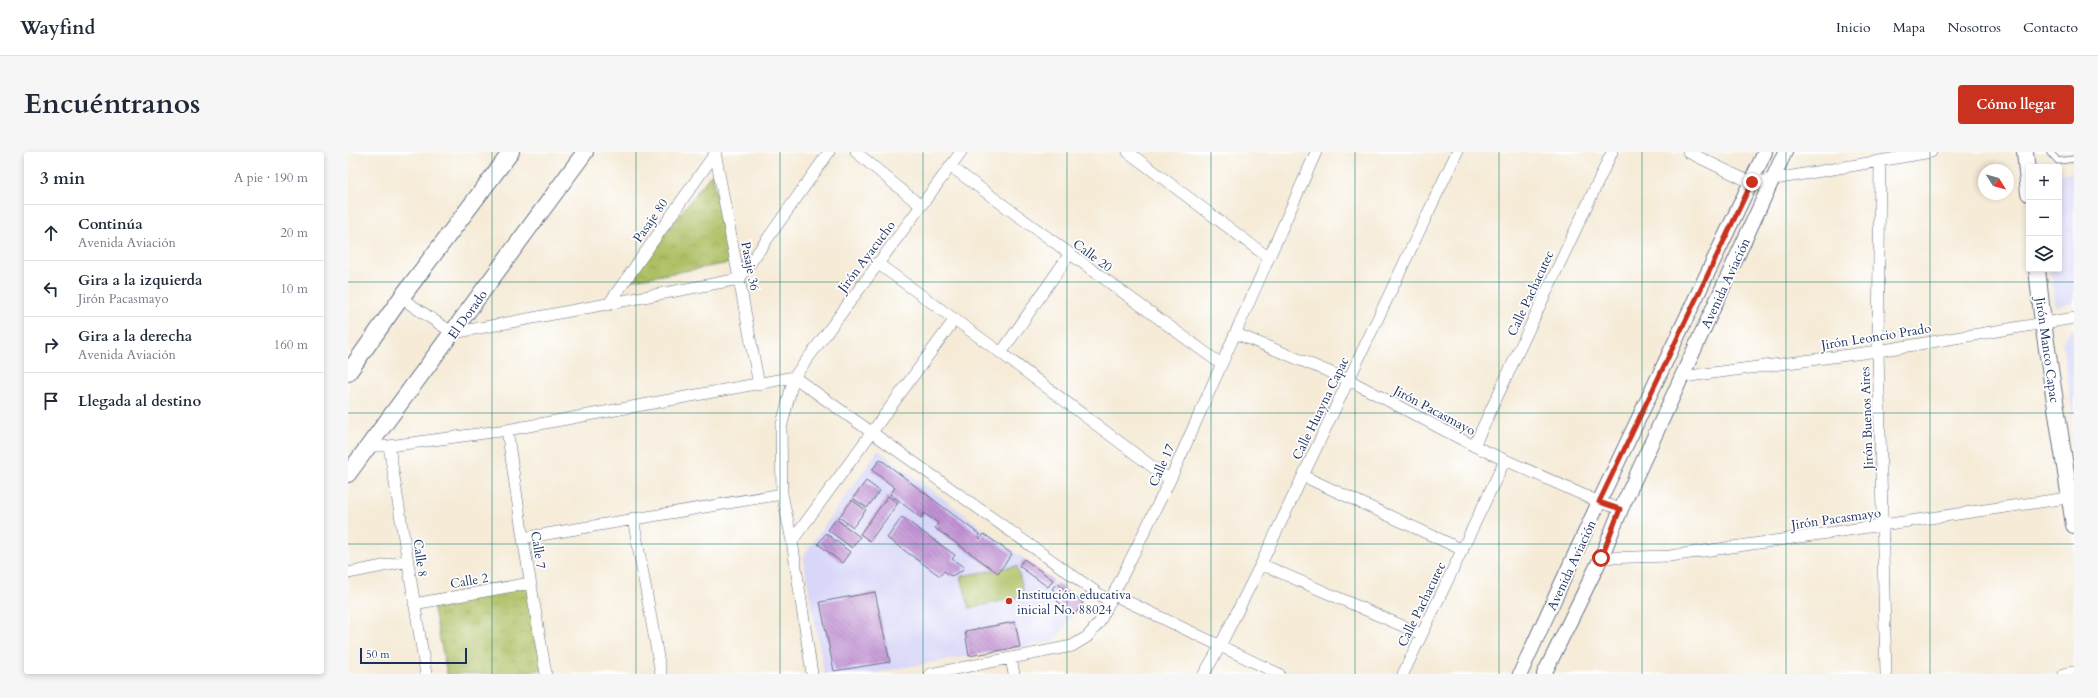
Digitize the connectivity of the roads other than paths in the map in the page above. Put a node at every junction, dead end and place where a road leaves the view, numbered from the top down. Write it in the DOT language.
graph roads {
  1 [pos="511,152"];
  2 [pos="585,152"];
  3 [pos="716,152"];
  4 [pos="829,152"];
  5 [pos="856,152"];
  6 [pos="961,152"];
  7 [pos="1128,152"];
  8 [pos="1315,152"];
  9 [pos="1457,152"];
  10 [pos="1612,152"];
  11 [pos="1688,152"];
  12 [pos="1765,152"];
  13 [pos="1785,152"];
  14 [pos="1931,152"];
  15 [pos="2025,152"];
  16 [pos="2050,152"];
  17 [pos="2074,159"];
  18 [pos="1880,161"];
  19 [pos="2026,164"];
  20 [pos="950,166"];
  21 [pos="1773,178"];
  22 [pos="1752,182"];
  23 [pos="922,206"];
  24 [pos="1069,255"];
  25 [pos="1269,258"];
  26 [pos="876,263"];
  27 [pos="2037,272"];
  28 [pos="739,279"];
  29 [pos="401,298"];
  30 [pos="608,305"];
  31 [pos="2074,318"];
  32 [pos="955,319"];
  33 [pos="2043,323"];
  34 [pos="453,333"];
  35 [pos="1237,334"];
  36 [pos="1878,351"];
  37 [pos="1002,352"];
  38 [pos="1221,364"];
  39 [pos="348,373"];
  40 [pos="794,377"];
  41 [pos="1682,377"];
  42 [pos="1349,380"];
  43 [pos="759,385"];
  44 [pos="507,430"];
  45 [pos="872,433"];
  46 [pos="368,446"];
  47 [pos="389,446"];
  48 [pos="1474,446"];
  49 [pos="1505,460"];
  50 [pos="348,474"];
  51 [pos="1302,476"];
  52 [pos="1170,480"];
  53 [pos="782,494"];
  54 [pos="2072,497"];
  55 [pos="1599,502"];
  56 [pos="1620,509"];
  57 [pos="633,518"];
  58 [pos="1883,525"];
  59 [pos="2074,525"];
  60 [pos="522,538"];
  61 [pos="792,541"];
  62 [pos="1463,550"];
  63 [pos="1601,558"];
  64 [pos="408,561"];
  65 [pos="1261,564"];
  66 [pos="348,573"];
  67 [pos="530,583"];
  68 [pos="1112,598"];
  69 [pos="414,604"];
  70 [pos="1421,634"];
  71 [pos="1220,645"];
  72 [pos="1011,659"];
  73 [pos="2074,672"];
  74 [pos="426,674"];
  75 [pos="546,674"];
  76 [pos="661,674"];
  77 [pos="812,674"];
  78 [pos="930,674"];
  79 [pos="1014,674"];
  80 [pos="1204,674"];
  81 [pos="1279,674"];
  82 [pos="1403,674"];
  83 [pos="1520,674"];
  84 [pos="1544,674"];
  85 [pos="1886,674"];
  86 [pos="2064,674"];
  1 -- 29 [label="main road"];
  2 -- 34 [label="main road, El Dorado"];
  3 -- 28 [label="street, Pasaje 36"];
  3 -- 30 [label="street, Pasaje 80"];
  4 -- 28 [label="street"];
  5 -- 23 [label="street"];
  6 -- 20 [label="street, Jirón Ayacucho"];
  7 -- 25 [label="street"];
  8 -- 25 [label="street, Calle 17"];
  9 -- 42 [label="street, Calle Huayna Capac"];
  10 -- 48 [label="street, Calle Pachacutec"];
  11 -- 22 [label="street"];
  12 -- 22 [label="street, Avenida Aviación"];
  13 -- 21 [label="street, Avenida Aviación"];
  14 -- 18 [label="street"];
  15 -- 19 [label="main road"];
  16 -- 17 [label="lane"];
  18 -- 21 [label="street"];
  18 -- 36 [label="street, Jirón Buenos Aires"];
  20 -- 23 [label="street, Jirón Ayacucho"];
  20 -- 24 [label="street, Calle 20"];
  21 -- 22 [label="street"];
  21 -- 41 [label="street, Avenida Aviación"];
  22 -- 55 [label="street, Avenida Aviación"];
  23 -- 26 [label="street, Jirón Ayacucho"];
  24 -- 37 [label="street"];
  24 -- 38 [label="street, Calle 20"];
  25 -- 35 [label="street, Calle 17"];
  26 -- 32 [label="street"];
  26 -- 40 [label="street, Jirón Ayacucho"];
  27 -- 33 [label="main road, Jirón Manco Capac"];
  28 -- 30 [label="street"];
  28 -- 43 [label="street, Pasaje 36"];
  29 -- 34 [label="street"];
  29 -- 39 [label="main road"];
  30 -- 34 [label="street"];
  31 -- 33 [label="street, Jirón Leoncio Prado"];
  32 -- 37 [label="street"];
  32 -- 45 [label="street"];
  33 -- 36 [label="street, Jirón Leoncio Prado"];
  33 -- 54 [label="main road, Jirón Manco Capac"];
  34 -- 46 [label="main road, El Dorado"];
  35 -- 38 [label="street, Calle 17"];
  35 -- 42 [label="street, Jirón Pacasmayo"];
  36 -- 41 [label="street, Jirón Leoncio Prado"];
  36 -- 58 [label="street, Jirón Buenos Aires"];
  37 -- 52 [label="street"];
  38 -- 52 [label="street, Calle 17"];
  40 -- 43 [label="street"];
  40 -- 45 [label="street"];
  40 -- 53 [label="street"];
  41 -- 56 [label="street, Avenida Aviación"];
  42 -- 48 [label="street, Jirón Pacasmayo"];
  42 -- 51 [label="street, Calle Huayna Capac"];
  43 -- 44 [label="street"];
  44 -- 47 [label="street"];
  44 -- 60 [label="street, Calle 7"];
  45 -- 61 [label="street"];
  45 -- 68 [label="street"];
  46 -- 47 [label="street"];
  46 -- 50 [label="main road, El Dorado"];
  47 -- 64 [label="street, Calle 8"];
  48 -- 49 [label="street, Jirón Pacasmayo"];
  49 -- 55 [label="street, Jirón Pacasmayo"];
  49 -- 62 [label="street, Calle Pachacutec"];
  51 -- 62 [label="street"];
  51 -- 65 [label="street, Calle Huayna Capac"];
  52 -- 68 [label="street, Calle 17"];
  53 -- 57 [label="street"];
  53 -- 61 [label="street"];
  54 -- 58 [label="street, Jirón Pacasmayo"];
  54 -- 59 [label="main road, Jirón Manco Capac"];
  55 -- 56 [label="street, Jirón Pacasmayo"];
  55 -- 83 [label="street, Avenida Aviación"];
  56 -- 63 [label="street, Avenida Aviación"];
  57 -- 60 [label="street"];
  57 -- 76 [label="street"];
  58 -- 63 [label="street, Jirón Pacasmayo"];
  58 -- 85 [label="street, Jirón Buenos Aires"];
  60 -- 67 [label="street, Calle 7"];
  61 -- 77 [label="street"];
  62 -- 70 [label="street, Calle Pachacutec"];
  63 -- 84 [label="street, Avenida Aviación"];
  64 -- 66 [label="street"];
  64 -- 69 [label="street, Calle 8"];
  65 -- 70 [label="street"];
  65 -- 71 [label="street, Calle Huayna Capac"];
  67 -- 69 [label="street, Calle 2"];
  67 -- 75 [label="street, Calle 7"];
  68 -- 71 [label="street"];
  68 -- 72 [label="street, Calle 17"];
  69 -- 74 [label="street, Calle 8"];
  70 -- 82 [label="street, Calle Pachacutec"];
  71 -- 80 [label="street, Calle Huayna Capac"];
  71 -- 81 [label="street"];
  72 -- 78 [label="street, Calle 17"];
  72 -- 79 [label="street"];
  73 -- 86 [label="street"];
}
